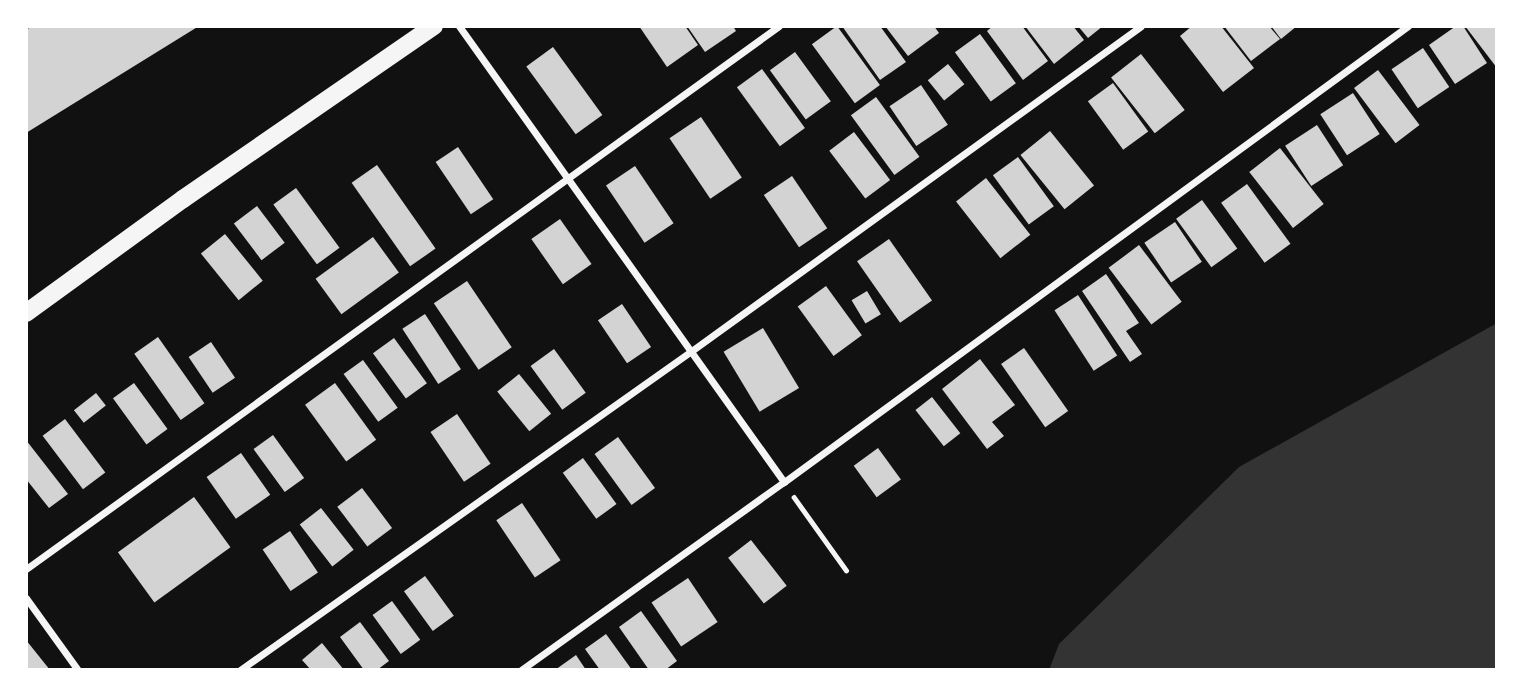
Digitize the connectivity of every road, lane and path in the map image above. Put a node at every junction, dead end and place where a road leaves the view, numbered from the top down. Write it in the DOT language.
graph roads {
  1 [pos="434,26"];
  2 [pos="459,26"];
  3 [pos="779,26"];
  4 [pos="1141,26"];
  5 [pos="1408,26"];
  6 [pos="568,178"];
  7 [pos="26,313"];
  8 [pos="690,352"];
  9 [pos="784,482"];
  10 [pos="26,569"];
  11 [pos="846,570"];
  12 [pos="26,598"];
  13 [pos="78,670"];
  14 [pos="240,670"];
  15 [pos="521,670"];
  1 -- 7 [label="main road"];
  2 -- 6 [label="street"];
  3 -- 6 [label="street"];
  4 -- 8 [label="street"];
  5 -- 9 [label="street"];
  6 -- 8 [label="street"];
  6 -- 10 [label="street"];
  8 -- 9 [label="street"];
  8 -- 14 [label="street"];
  9 -- 11 [label="path"];
  9 -- 15 [label="street"];
  12 -- 13 [label="street"];
}
